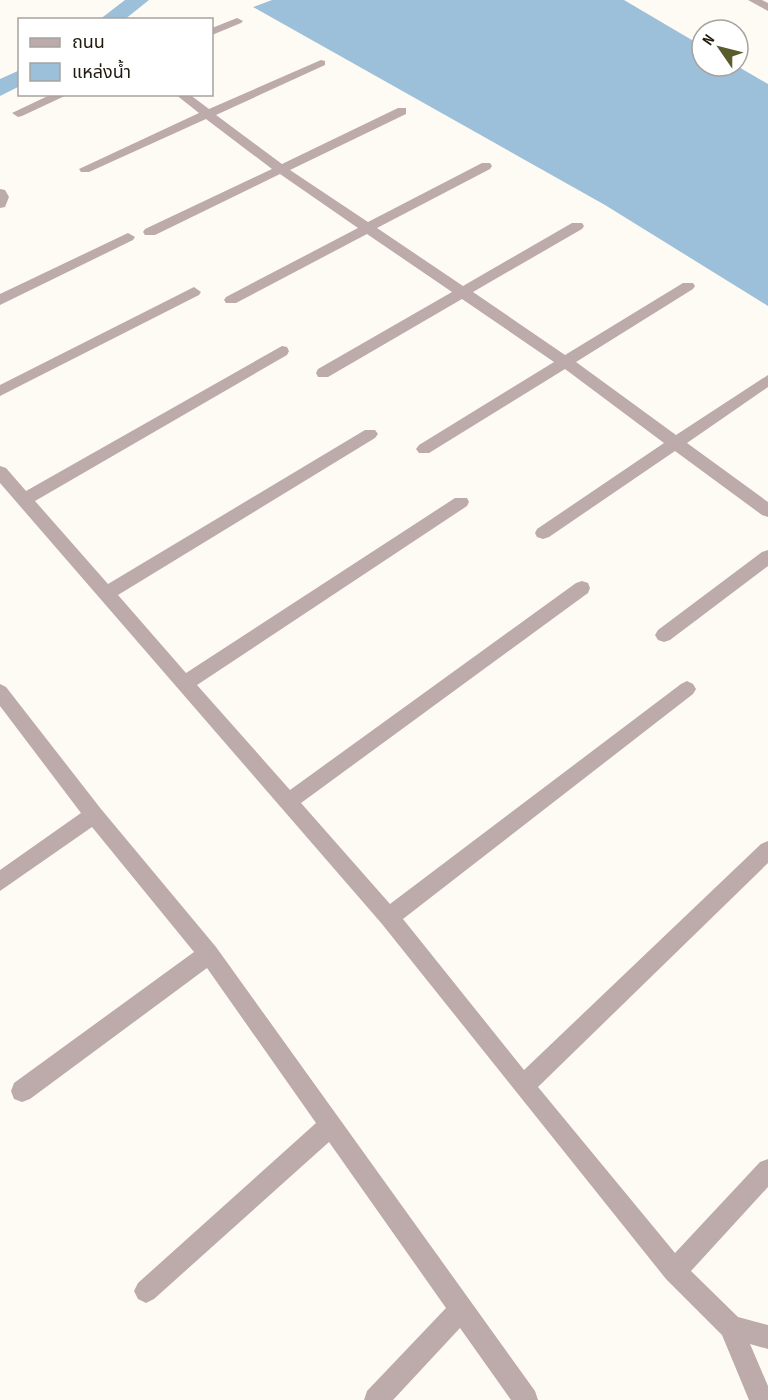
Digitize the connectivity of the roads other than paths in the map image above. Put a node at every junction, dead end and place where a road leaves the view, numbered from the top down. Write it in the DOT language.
graph roads {
  1 [pos="754,0"];
  2 [pos="768,8"];
  3 [pos="237,21"];
  4 [pos="213,32"];
  5 [pos="321,63"];
  6 [pos="58,96"];
  7 [pos="184,96"];
  8 [pos="402,111"];
  9 [pos="18,113"];
  10 [pos="209,114"];
  11 [pos="486,166"];
  12 [pos="85,169"];
  13 [pos="282,170"];
  14 [pos="0,193"];
  15 [pos="0,204"];
  16 [pos="577,226"];
  17 [pos="367,227"];
  18 [pos="150,232"];
  19 [pos="128,237"];
  20 [pos="688,286"];
  21 [pos="194,292"];
  22 [pos="463,293"];
  23 [pos="0,300"];
  24 [pos="231,300"];
  25 [pos="282,351"];
  26 [pos="564,361"];
  27 [pos="323,373"];
  28 [pos="768,380"];
  29 [pos="0,391"];
  30 [pos="370,434"];
  31 [pos="676,444"];
  32 [pos="424,450"];
  33 [pos="0,472"];
  34 [pos="24,500"];
  35 [pos="461,502"];
  36 [pos="768,511"];
  37 [pos="543,534"];
  38 [pos="768,557"];
  39 [pos="582,588"];
  40 [pos="106,594"];
  41 [pos="664,635"];
  42 [pos="185,683"];
  43 [pos="687,689"];
  44 [pos="0,692"];
  45 [pos="289,801"];
  46 [pos="94,815"];
  47 [pos="768,850"];
  48 [pos="0,882"];
  49 [pos="389,916"];
  50 [pos="209,954"];
  51 [pos="523,1086"];
  52 [pos="22,1091"];
  53 [pos="330,1125"];
  54 [pos="768,1170"];
  55 [pos="674,1271"];
  56 [pos="146,1291"];
  57 [pos="461,1309"];
  58 [pos="731,1327"];
  59 [pos="768,1337"];
  60 [pos="376,1400"];
  61 [pos="526,1400"];
  62 [pos="764,1400"];
  1 -- 2 [label="street"];
  3 -- 4 [label="street"];
  5 -- 10 [label="street"];
  6 -- 9 [label="street"];
  7 -- 10 [label="street"];
  8 -- 13 [label="street"];
  10 -- 12 [label="street"];
  10 -- 13 [label="street"];
  11 -- 17 [label="street"];
  13 -- 17 [label="street"];
  13 -- 18 [label="street"];
  14 -- 15 [label="street"];
  16 -- 22 [label="street"];
  17 -- 22 [label="street"];
  17 -- 24 [label="street"];
  19 -- 23 [label="street"];
  20 -- 26 [label="street"];
  21 -- 29 [label="street"];
  22 -- 26 [label="street"];
  22 -- 27 [label="street"];
  25 -- 34 [label="street"];
  26 -- 31 [label="street"];
  26 -- 32 [label="street"];
  28 -- 31 [label="street"];
  30 -- 40 [label="street"];
  31 -- 36 [label="street"];
  31 -- 37 [label="street"];
  33 -- 34 [label="street"];
  34 -- 40 [label="street"];
  35 -- 42 [label="street"];
  38 -- 41 [label="street"];
  39 -- 45 [label="street"];
  40 -- 42 [label="street"];
  42 -- 45 [label="street"];
  43 -- 49 [label="street"];
  44 -- 46 [label="street"];
  45 -- 49 [label="street"];
  46 -- 48 [label="street"];
  46 -- 50 [label="street"];
  47 -- 51 [label="street"];
  49 -- 51 [label="street"];
  50 -- 52 [label="street"];
  50 -- 53 [label="street"];
  51 -- 55 [label="street"];
  53 -- 56 [label="street"];
  53 -- 57 [label="street"];
  54 -- 55 [label="street"];
  55 -- 58 [label="street"];
  57 -- 60 [label="street"];
  57 -- 61 [label="street"];
  58 -- 59 [label="street"];
  58 -- 62 [label="street"];
}
